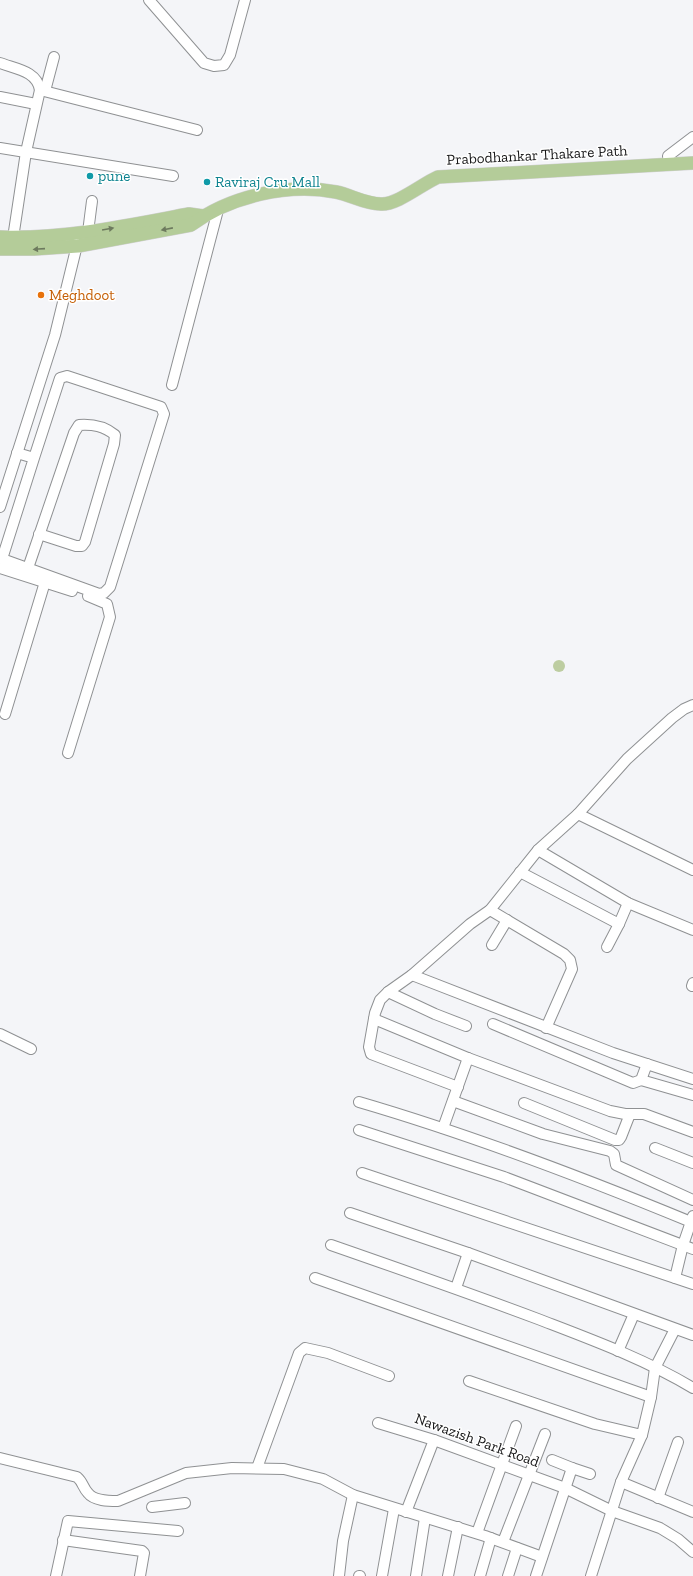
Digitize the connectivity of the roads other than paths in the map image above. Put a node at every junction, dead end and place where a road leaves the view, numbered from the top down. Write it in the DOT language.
graph roads {
  1 [pos="150,0"];
  2 [pos="244,1"];
  3 [pos="54,58"];
  4 [pos="0,63"];
  5 [pos="42,91"];
  6 [pos="0,97"];
  7 [pos="36,104"];
  8 [pos="197,130"];
  9 [pos="693,137"];
  10 [pos="0,148"];
  11 [pos="26,152"];
  12 [pos="693,163"];
  13 [pos="669,164"];
  14 [pos="173,176"];
  15 [pos="92,201"];
  16 [pos="218,210"];
  17 [pos="6,237"];
  18 [pos="81,238"];
  19 [pos="0,249"];
  20 [pos="172,385"];
  21 [pos="17,453"];
  22 [pos="34,458"];
  23 [pos="0,507"];
  24 [pos="40,534"];
  25 [pos="0,568"];
  26 [pos="28,568"];
  27 [pos="45,582"];
  28 [pos="693,705"];
  29 [pos="5,714"];
  30 [pos="68,753"];
  31 [pos="578,814"];
  32 [pos="538,850"];
  33 [pos="693,870"];
  34 [pos="520,872"];
  35 [pos="628,903"];
  36 [pos="490,910"];
  37 [pos="507,920"];
  38 [pos="619,924"];
  39 [pos="693,930"];
  40 [pos="492,945"];
  41 [pos="607,947"];
  42 [pos="412,975"];
  43 [pos="388,992"];
  44 [pos="374,1019"];
  45 [pos="493,1024"];
  46 [pos="466,1026"];
  47 [pos="546,1028"];
  48 [pos="0,1034"];
  49 [pos="31,1049"];
  50 [pos="468,1058"];
  51 [pos="647,1064"];
  52 [pos="692,1076"];
  53 [pos="641,1080"];
  54 [pos="458,1086"];
  55 [pos="693,1095"];
  56 [pos="453,1101"];
  57 [pos="359,1102"];
  58 [pos="524,1103"];
  59 [pos="630,1114"];
  60 [pos="443,1128"];
  61 [pos="359,1130"];
  62 [pos="693,1132"];
  63 [pos="655,1148"];
  64 [pos="693,1162"];
  65 [pos="362,1173"];
  66 [pos="693,1200"];
  67 [pos="350,1213"];
  68 [pos="692,1219"];
  69 [pos="331,1246"];
  70 [pos="688,1247"];
  71 [pos="468,1253"];
  72 [pos="315,1278"];
  73 [pos="676,1278"];
  74 [pos="693,1284"];
  75 [pos="456,1288"];
  76 [pos="634,1314"];
  77 [pos="675,1329"];
  78 [pos="693,1335"];
  79 [pos="618,1351"];
  80 [pos="655,1368"];
  81 [pos="389,1376"];
  82 [pos="469,1381"];
  83 [pos="693,1388"];
  84 [pos="651,1397"];
  85 [pos="378,1423"];
  86 [pos="516,1426"];
  87 [pos="545,1434"];
  88 [pos="642,1435"];
  89 [pos="434,1440"];
  90 [pos="678,1442"];
  91 [pos="0,1458"];
  92 [pos="552,1460"];
  93 [pos="501,1465"];
  94 [pos="257,1468"];
  95 [pos="572,1468"];
  96 [pos="590,1474"];
  97 [pos="529,1475"];
  98 [pos="621,1482"];
  99 [pos="565,1488"];
  100 [pos="353,1496"];
  101 [pos="658,1498"];
  102 [pos="185,1503"];
  103 [pos="152,1507"];
  104 [pos="394,1508"];
  105 [pos="692,1508"];
  106 [pos="612,1511"];
  107 [pos="406,1512"];
  108 [pos="425,1518"];
  109 [pos="458,1527"];
  110 [pos="178,1531"];
  111 [pos="477,1533"];
  112 [pos="491,1538"];
  113 [pos="63,1540"];
  114 [pos="503,1542"];
  115 [pos="517,1548"];
  116 [pos="693,1552"];
  117 [pos="542,1557"];
  118 [pos="56,1576"];
  119 [pos="140,1576"];
  120 [pos="339,1576"];
  121 [pos="382,1576"];
  122 [pos="416,1576"];
  123 [pos="448,1576"];
  124 [pos="480,1576"];
  125 [pos="508,1576"];
  126 [pos="536,1576"];
  127 [pos="590,1576"];
  1 -- 2 [label="street"];
  3 -- 5 [label="street"];
  4 -- 5 [label="street"];
  5 -- 7 [label="street"];
  5 -- 8 [label="street"];
  6 -- 7 [label="street"];
  7 -- 11 [label="street"];
  9 -- 13 [label="street"];
  10 -- 11 [label="street"];
  11 -- 14 [label="street"];
  11 -- 17 [label="street"];
  12 -- 13 [label="main road, Prabodhankar Thakare Path"];
  13 -- 16 [label="main road, Prabodhankar Thakare Path"];
  15 -- 18 [label="street"];
  16 -- 18 [label="main road, Prabodhankar Thakare Path"];
  16 -- 20 [label="street"];
  17 -- 18 [label="main road, Prabodhankar Thakare Path"];
  18 -- 19 [label="main road, Prabodhankar Thakare Path, one-way"];
  18 -- 21 [label="street"];
  21 -- 22 [label="street"];
  21 -- 23 [label="street"];
  22 -- 26 [label="street"];
  22 -- 26 [label="street"];
  24 -- 24 [label="street"];
  24 -- 26 [label="street"];
  25 -- 27 [label="street"];
  27 -- 29 [label="street"];
  27 -- 30 [label="street"];
  28 -- 31 [label="street"];
  31 -- 32 [label="street"];
  31 -- 33 [label="street"];
  32 -- 34 [label="street"];
  32 -- 35 [label="street"];
  34 -- 36 [label="street"];
  34 -- 38 [label="street"];
  35 -- 38 [label="street"];
  35 -- 39 [label="street"];
  36 -- 37 [label="street"];
  36 -- 42 [label="street"];
  37 -- 40 [label="street"];
  37 -- 47 [label="street"];
  38 -- 41 [label="street"];
  42 -- 43 [label="street"];
  42 -- 47 [label="street"];
  43 -- 44 [label="street"];
  43 -- 46 [label="street"];
  44 -- 50 [label="street"];
  44 -- 54 [label="street"];
  45 -- 53 [label="street"];
  47 -- 51 [label="street"];
  48 -- 49 [label="street"];
  50 -- 54 [label="street"];
  50 -- 59 [label="street"];
  51 -- 52 [label="street"];
  51 -- 53 [label="street"];
  53 -- 55 [label="street"];
  54 -- 56 [label="street"];
  56 -- 60 [label="street"];
  56 -- 66 [label="street"];
  57 -- 60 [label="street"];
  58 -- 59 [label="street"];
  59 -- 62 [label="street"];
  60 -- 68 [label="street"];
  61 -- 70 [label="street"];
  63 -- 64 [label="street"];
  65 -- 73 [label="street"];
  67 -- 71 [label="street"];
  68 -- 70 [label="street"];
  69 -- 75 [label="street"];
  70 -- 73 [label="street"];
  71 -- 75 [label="street"];
  71 -- 76 [label="street"];
  72 -- 84 [label="street"];
  73 -- 74 [label="street"];
  75 -- 79 [label="street"];
  76 -- 77 [label="street"];
  76 -- 79 [label="street"];
  77 -- 78 [label="street"];
  77 -- 80 [label="street"];
  79 -- 80 [label="street"];
  80 -- 83 [label="street"];
  80 -- 84 [label="street"];
  81 -- 94 [label="street"];
  82 -- 88 [label="street"];
  84 -- 88 [label="street"];
  85 -- 89 [label="street, Nawazish Park Road"];
  86 -- 93 [label="street"];
  87 -- 97 [label="street"];
  88 -- 98 [label="street"];
  89 -- 93 [label="street, Nawazish Park Road"];
  89 -- 107 [label="street"];
  90 -- 101 [label="street"];
  91 -- 94 [label="street"];
  92 -- 95 [label="street"];
  93 -- 97 [label="street, Nawazish Park Road"];
  93 -- 111 [label="street"];
  94 -- 100 [label="street"];
  95 -- 96 [label="street"];
  95 -- 99 [label="street"];
  97 -- 99 [label="street, Nawazish Park Road"];
  97 -- 114 [label="street"];
  98 -- 101 [label="street"];
  98 -- 106 [label="street"];
  99 -- 106 [label="street, Nawazish Park Road"];
  99 -- 117 [label="street"];
  100 -- 104 [label="street"];
  100 -- 120 [label="street"];
  101 -- 105 [label="street"];
  102 -- 103 [label="street"];
  104 -- 107 [label="street"];
  104 -- 121 [label="street"];
  106 -- 116 [label="street, Nawazish Park Road"];
  106 -- 127 [label="street"];
  107 -- 108 [label="street"];
  108 -- 109 [label="street"];
  108 -- 122 [label="street"];
  109 -- 111 [label="street"];
  109 -- 123 [label="street"];
  110 -- 113 [label="street"];
  111 -- 112 [label="street"];
  112 -- 114 [label="street"];
  112 -- 124 [label="street"];
  113 -- 118 [label="street"];
  113 -- 119 [label="street"];
  114 -- 115 [label="street"];
  115 -- 117 [label="street"];
  115 -- 125 [label="street"];
  117 -- 126 [label="street"];
}
